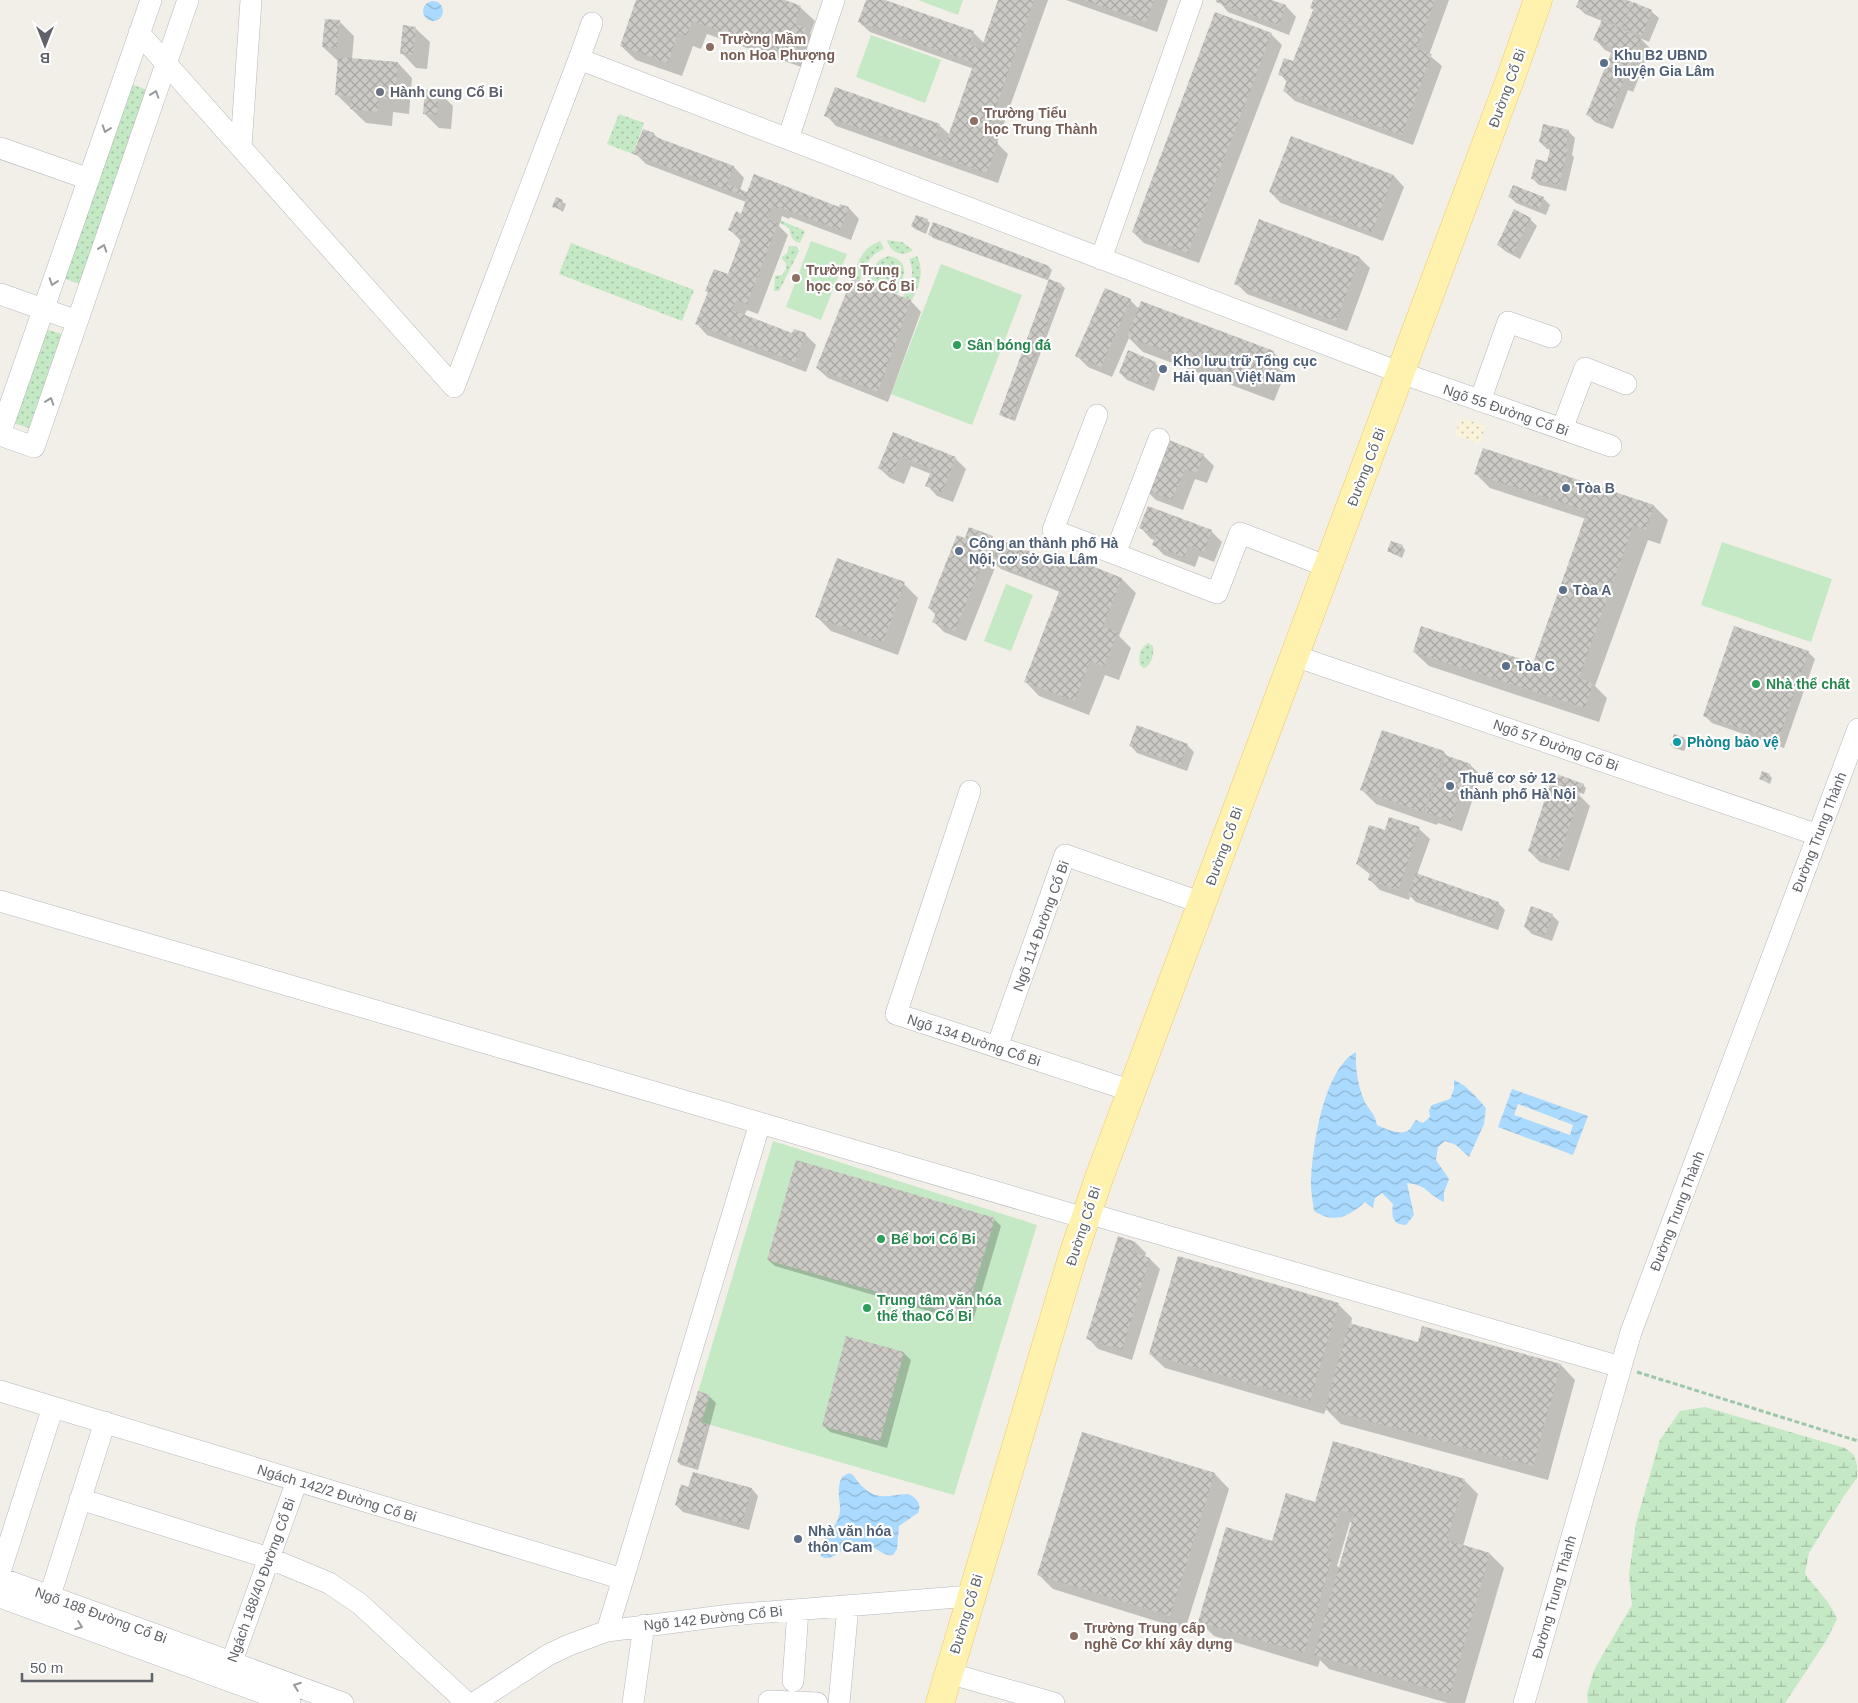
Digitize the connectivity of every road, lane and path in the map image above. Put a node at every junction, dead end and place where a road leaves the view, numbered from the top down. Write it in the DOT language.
graph roads {
  1 [pos="151,0"];
  2 [pos="188,0"];
  3 [pos="251,0"];
  4 [pos="834,0"];
  5 [pos="1192,0"];
  6 [pos="1538,0"];
  7 [pos="592,23"];
  8 [pos="139,33"];
  9 [pos="579,59"];
  10 [pos="166,63"];
  11 [pos="788,139"];
  12 [pos="241,147"];
  13 [pos="0,148"];
  14 [pos="89,179"];
  15 [pos="1101,259"];
  16 [pos="0,294"];
  17 [pos="44,309"];
  18 [pos="78,321"];
  19 [pos="1551,337"];
  20 [pos="1401,373"];
  21 [pos="1626,384"];
  22 [pos="1480,401"];
  23 [pos="1097,415"];
  24 [pos="1562,429"];
  25 [pos="0,435"];
  26 [pos="1159,439"];
  27 [pos="1611,446"];
  28 [pos="1114,554"];
  29 [pos="1328,567"];
  30 [pos="1295,656"];
  31 [pos="1858,730"];
  32 [pos="970,791"];
  33 [pos="1818,835"];
  34 [pos="0,902"];
  35 [pos="1202,903"];
  36 [pos="996,1047"];
  37 [pos="1132,1091"];
  38 [pos="760,1123"];
  39 [pos="1086,1215"];
  40 [pos="1621,1367"];
  41 [pos="0,1391"];
  42 [pos="54,1407"];
  43 [pos="105,1422"];
  44 [pos="1858,1441"];
  45 [pos="297,1481"];
  46 [pos="80,1499"];
  47 [pos="269,1558"];
  48 [pos="0,1572"];
  49 [pos="0,1578"];
  50 [pos="623,1579"];
  51 [pos="971,1596"];
  52 [pos="0,1597"];
  53 [pos="47,1605"];
  54 [pos="848,1606"];
  55 [pos="798,1610"];
  56 [pos="644,1625"];
  57 [pos="607,1631"];
  58 [pos="229,1671"];
  59 [pos="948,1673"];
  60 [pos="793,1681"];
  61 [pos="769,1701"];
  62 [pos="1043,1702"];
  63 [pos="290,1703"];
  64 [pos="343,1703"];
  65 [pos="468,1703"];
  66 [pos="474,1703"];
  67 [pos="633,1703"];
  68 [pos="817,1703"];
  69 [pos="839,1703"];
  70 [pos="940,1703"];
  71 [pos="1524,1703"];
  1 -- 8 [label="street"];
  2 -- 10 [label="street"];
  3 -- 12 [label="street"];
  4 -- 11 [label="street"];
  5 -- 15 [label="street"];
  6 -- 20 [label="main road, Đường Cổ Bi"];
  7 -- 9 [label="street"];
  8 -- 10 [label="street"];
  8 -- 14 [label="street, one-way"];
  9 -- 11 [label="street, Ngõ 55 Đường Cổ Bi"];
  9 -- 12 [label="street"];
  10 -- 12 [label="street"];
  18 -- 10 [label="street, one-way"];
  11 -- 15 [label="street, Ngõ 55 Đường Cổ Bi"];
  13 -- 14 [label="street"];
  14 -- 17 [label="street, one-way"];
  15 -- 20 [label="street, Ngõ 55 Đường Cổ Bi"];
  16 -- 17 [label="street"];
  17 -- 18 [label="street"];
  17 -- 25 [label="street"];
  25 -- 18 [label="street, one-way"];
  19 -- 22 [label="street"];
  20 -- 22 [label="street, Ngõ 55 Đường Cổ Bi"];
  20 -- 29 [label="main road, Đường Cổ Bi"];
  21 -- 24 [label="street"];
  22 -- 24 [label="street, Ngõ 55 Đường Cổ Bi"];
  23 -- 28 [label="street"];
  24 -- 27 [label="street, Ngõ 55 Đường Cổ Bi"];
  26 -- 28 [label="street"];
  28 -- 29 [label="street"];
  29 -- 30 [label="main road, Đường Cổ Bi"];
  30 -- 33 [label="street, Ngõ 57 Đường Cổ Bi"];
  30 -- 35 [label="main road, Đường Cổ Bi"];
  31 -- 33 [label="street, Đường Trung Thành"];
  32 -- 36 [label="street, Ngõ 134 Đường Cổ Bi"];
  33 -- 40 [label="street, Đường Trung Thành"];
  34 -- 38 [label="street"];
  35 -- 36 [label="street, Ngõ 114 Đường Cổ Bi"];
  35 -- 37 [label="main road, Đường Cổ Bi"];
  36 -- 37 [label="street, Ngõ 134 Đường Cổ Bi"];
  37 -- 39 [label="main road, Đường Cổ Bi"];
  38 -- 39 [label="street"];
  38 -- 50 [label="street"];
  39 -- 40 [label="street"];
  39 -- 51 [label="main road, Đường Cổ Bi"];
  40 -- 44 [label="path"];
  40 -- 71 [label="street, Đường Trung Thành"];
  41 -- 42 [label="street, Ngách 142/2 Đường Cổ Bi"];
  42 -- 43 [label="street, Ngách 142/2 Đường Cổ Bi"];
  42 -- 48 [label="street"];
  43 -- 45 [label="street, Ngách 142/2 Đường Cổ Bi"];
  43 -- 46 [label="street"];
  45 -- 47 [label="street, Ngách 188/40 Đường Cổ Bi"];
  45 -- 50 [label="street, Ngách 142/2 Đường Cổ Bi"];
  46 -- 47 [label="street"];
  46 -- 53 [label="street"];
  47 -- 58 [label="street, Ngách 188/40 Đường Cổ Bi"];
  47 -- 65 [label="street"];
  49 -- 53 [label="street, Ngõ 188 Đường Cổ Bi"];
  50 -- 57 [label="street"];
  51 -- 54 [label="street, Ngõ 142 Đường Cổ Bi"];
  51 -- 59 [label="main road, Đường Cổ Bi"];
  52 -- 53 [label="street, Ngõ 188 Đường Cổ Bi"];
  53 -- 58 [label="street, Ngõ 188 Đường Cổ Bi"];
  54 -- 55 [label="street, Ngõ 142 Đường Cổ Bi"];
  54 -- 69 [label="street"];
  55 -- 56 [label="street, Ngõ 142 Đường Cổ Bi"];
  55 -- 60 [label="street"];
  56 -- 57 [label="street, Ngõ 142 Đường Cổ Bi"];
  56 -- 67 [label="street"];
  57 -- 66 [label="street, Ngõ 142 Đường Cổ Bi"];
  58 -- 63 [label="street, Ngõ 188 Đường Cổ Bi"];
  64 -- 58 [label="street, Ngõ 188 Đường Cổ Bi, one-way"];
  59 -- 62 [label="street"];
  59 -- 70 [label="main road, Đường Cổ Bi"];
  61 -- 68 [label="street"];
}
